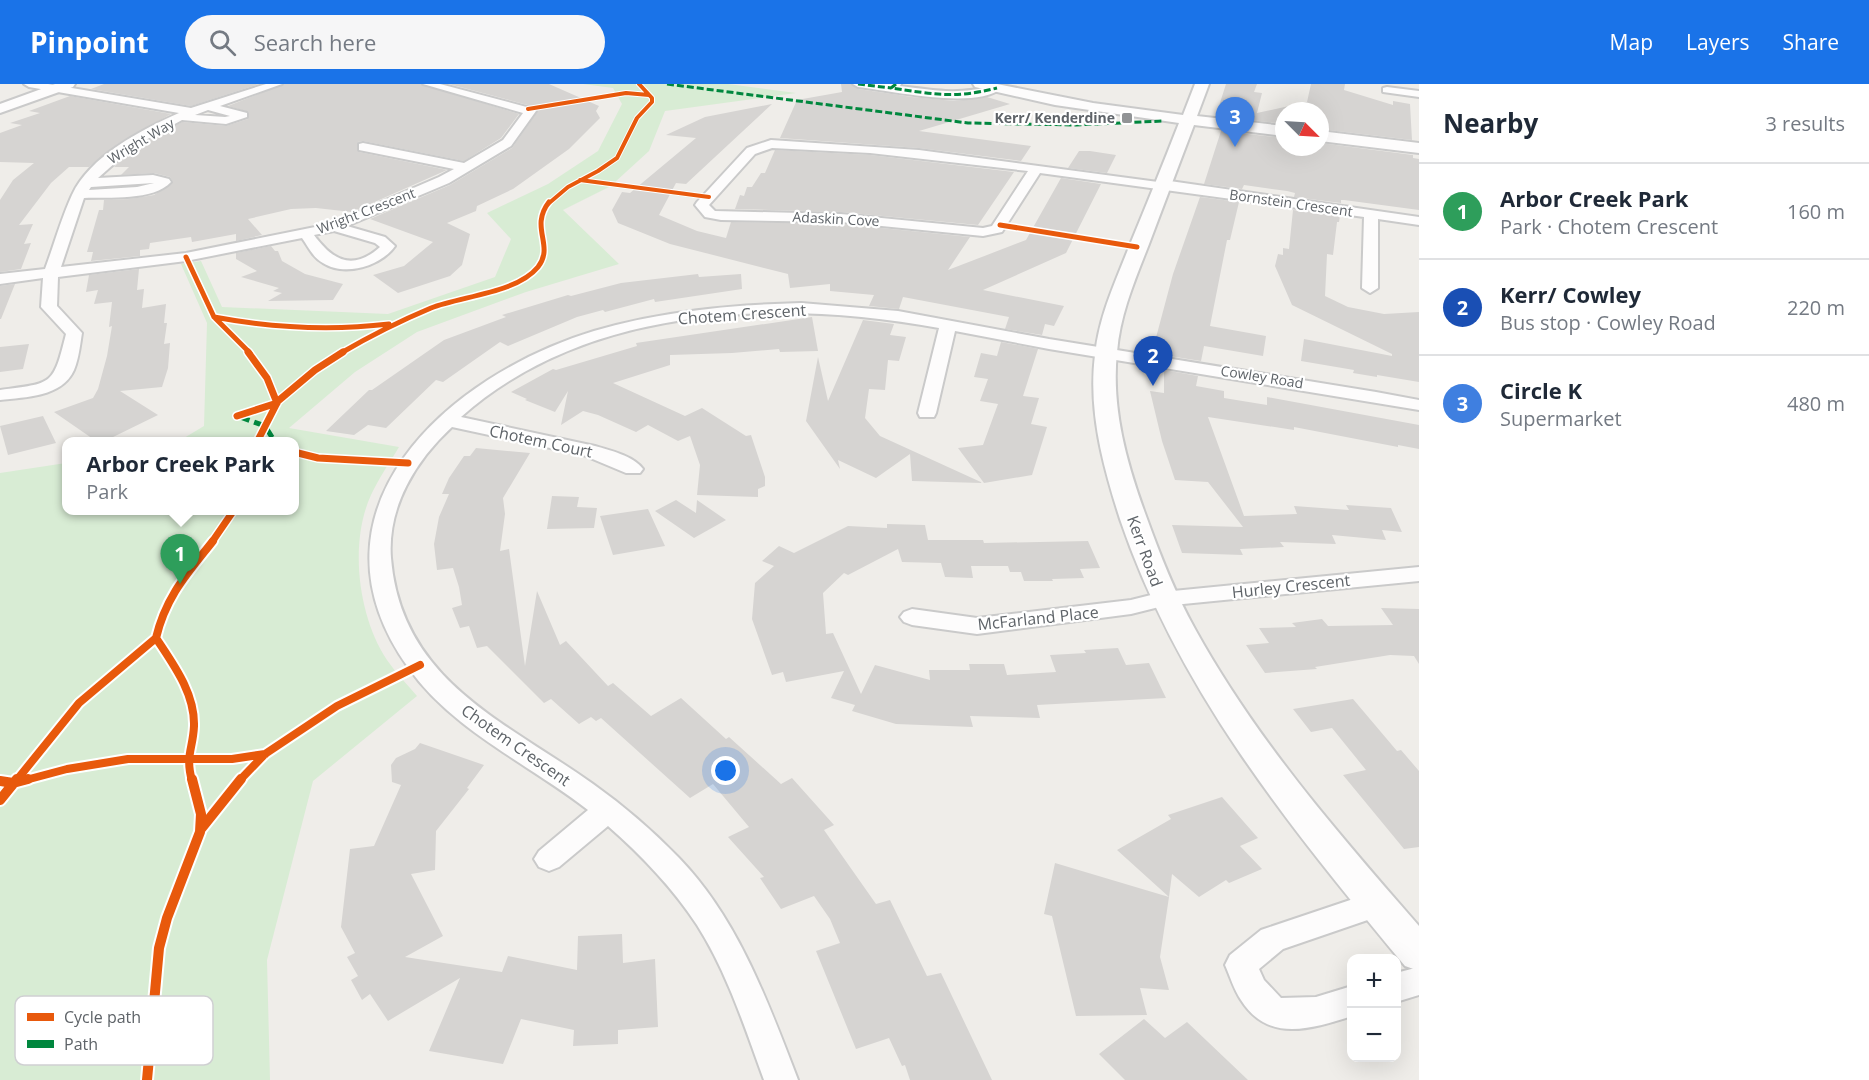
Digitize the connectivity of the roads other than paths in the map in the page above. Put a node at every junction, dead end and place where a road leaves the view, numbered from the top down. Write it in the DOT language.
graph roads {
  1 [pos="29,84"];
  2 [pos="277,84"];
  3 [pos="428,84"];
  4 [pos="858,84"];
  5 [pos="980,84"];
  6 [pos="1202,84"];
  7 [pos="61,86"];
  8 [pos="893,86"];
  9 [pos="997,88"];
  10 [pos="1387,90"];
  11 [pos="1419,94"];
  12 [pos="205,106"];
  13 [pos="0,109"];
  14 [pos="186,114"];
  15 [pos="1188,119"];
  16 [pos="1275,130"];
  17 [pos="1329,137"];
  18 [pos="363,147"];
  19 [pos="1419,148"];
  20 [pos="465,167"];
  21 [pos="1036,169"];
  22 [pos="1163,186"];
  23 [pos="82,189"];
  24 [pos="1371,214"];
  25 [pos="1419,221"];
  26 [pos="334,227"];
  27 [pos="306,234"];
  28 [pos="51,274"];
  29 [pos="0,279"];
  30 [pos="1370,288"];
  31 [pos="948,325"];
  32 [pos="1105,353"];
  33 [pos="0,395"];
  34 [pos="1419,405"];
  35 [pos="927,413"];
  36 [pos="447,420"];
  37 [pos="633,469"];
  38 [pos="1419,574"];
  39 [pos="1163,599"];
  40 [pos="912,617"];
  41 [pos="608,810"];
  42 [pos="549,859"];
  43 [pos="1377,904"];
  44 [pos="1419,954"];
  45 [pos="1419,981"];
  46 [pos="1401,986"];
  47 [pos="1347,1003"];
  48 [pos="781,1080"];
  1 -- 7 [label="street"];
  2 -- 12 [label="street"];
  3 -- 20 [label="street, Wright Crescent"];
  4 -- 8 [label="street"];
  5 -- 9 [label="street"];
  6 -- 15 [label="street, Kerr Road"];
  7 -- 13 [label="street"];
  7 -- 14 [label="street"];
  8 -- 9 [label="street"];
  9 -- 15 [label="street"];
  10 -- 11 [label="street"];
  12 -- 14 [label="street"];
  12 -- 14 [label="street"];
  14 -- 23 [label="street, Wright Way"];
  15 -- 16 [label="street"];
  15 -- 22 [label="street, Kerr Road"];
  17 -- 19 [label="street"];
  18 -- 20 [label="street"];
  20 -- 26 [label="street, Wright Crescent"];
  21 -- 21 [label="street, Adaskin Cove"];
  21 -- 22 [label="street, Adaskin Cove"];
  22 -- 24 [label="street, Bornstein Crescent"];
  22 -- 32 [label="street, Kerr Road"];
  23 -- 23 [label="street"];
  23 -- 28 [label="street, Wright Way"];
  24 -- 25 [label="street, Bornstein Crescent"];
  24 -- 30 [label="street"];
  26 -- 27 [label="street, Wright Crescent"];
  26 -- 27 [label="street"];
  27 -- 28 [label="street, Wright Crescent"];
  28 -- 29 [label="street, Wright Crescent"];
  28 -- 33 [label="street, Wright Way"];
  31 -- 32 [label="street, Chotem Crescent"];
  31 -- 35 [label="street"];
  31 -- 36 [label="street, Chotem Crescent"];
  32 -- 34 [label="street, Cowley Road"];
  32 -- 39 [label="street, Kerr Road"];
  36 -- 37 [label="street, Chotem Court"];
  36 -- 41 [label="street, Chotem Crescent"];
  38 -- 39 [label="street, Hurley Crescent"];
  39 -- 40 [label="street, McFarland Place"];
  39 -- 43 [label="street, Kerr Road"];
  41 -- 42 [label="street"];
  41 -- 48 [label="street, Chotem Crescent"];
  43 -- 44 [label="street, Kerr Road"];
  43 -- 47 [label="street"];
  45 -- 46 [label="street"];
}
